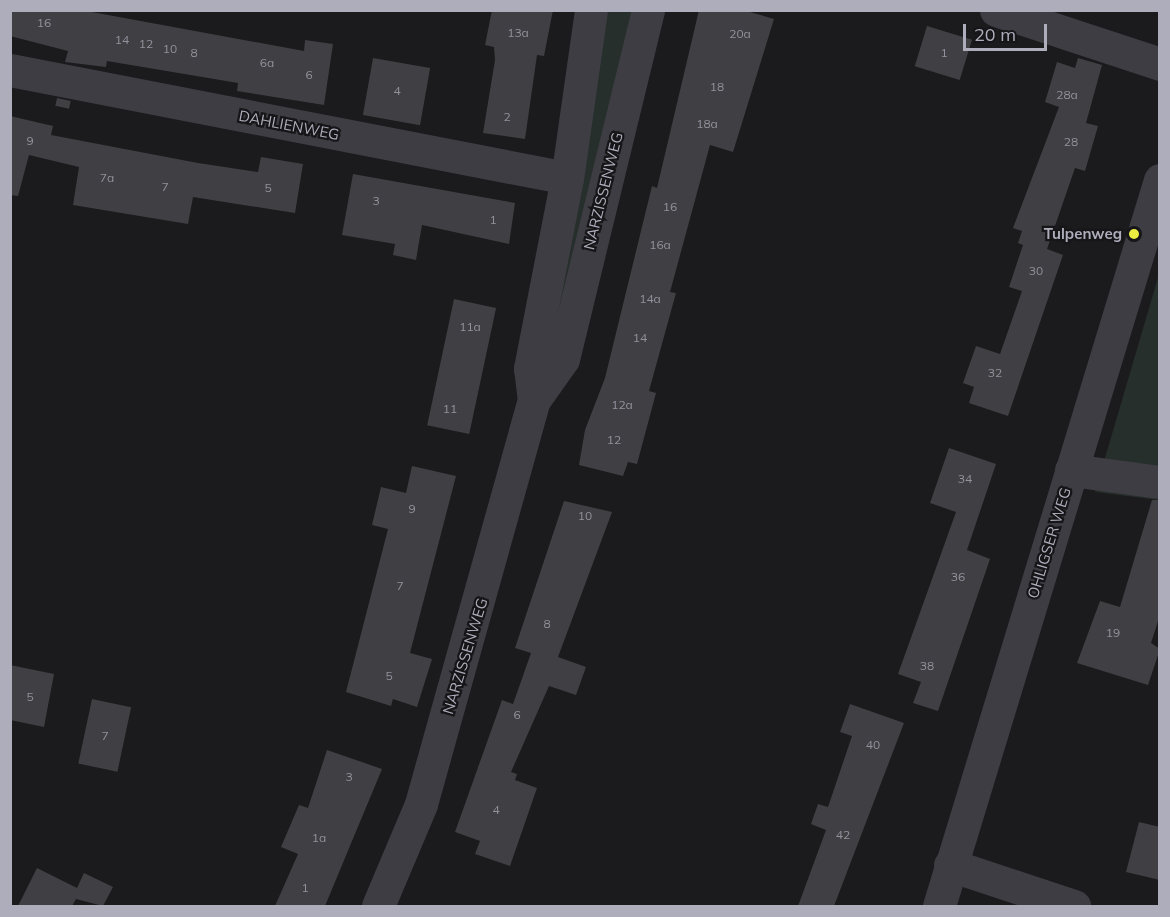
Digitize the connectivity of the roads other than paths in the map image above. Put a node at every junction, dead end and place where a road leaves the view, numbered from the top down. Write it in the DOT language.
graph roads {
  1 [pos="591,10"];
  2 [pos="648,10"];
  3 [pos="996,10"];
  4 [pos="1160,64"];
  5 [pos="10,70"];
  6 [pos="567,178"];
  7 [pos="1160,180"];
  8 [pos="534,400"];
  9 [pos="1071,470"];
  10 [pos="1160,482"];
  11 [pos="951,865"];
  12 [pos="378,906"];
  13 [pos="939,906"];
  14 [pos="1074,906"];
  1 -- 6 [label="street, NARZISSENWEG"];
  2 -- 8 [label="street, NARZISSENWEG"];
  3 -- 4 [label="street"];
  5 -- 6 [label="street, DAHLIENWEG"];
  6 -- 8 [label="street, NARZISSENWEG"];
  7 -- 9 [label="street, OHLIGSER WEG"];
  8 -- 12 [label="street, NARZISSENWEG"];
  9 -- 10 [label="street"];
  9 -- 11 [label="street, OHLIGSER WEG"];
  11 -- 13 [label="street, OHLIGSER WEG"];
  11 -- 14 [label="street"];
}
